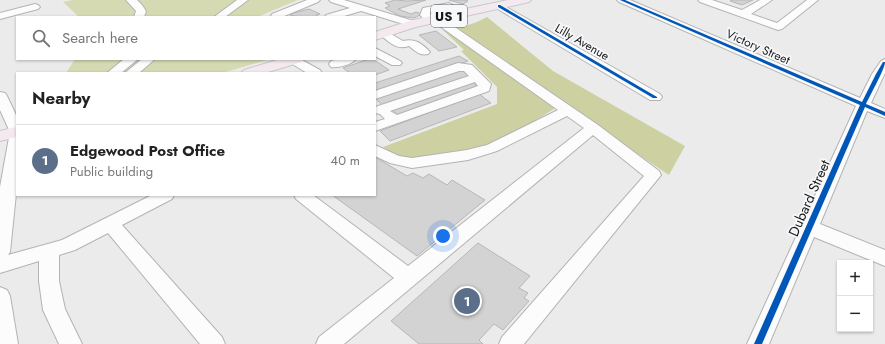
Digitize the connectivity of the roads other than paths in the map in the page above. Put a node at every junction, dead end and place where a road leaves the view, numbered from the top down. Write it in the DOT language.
graph roads {
  1 [pos="27,0"];
  2 [pos="131,0"];
  3 [pos="243,0"];
  4 [pos="315,0"];
  5 [pos="524,0"];
  6 [pos="622,0"];
  7 [pos="703,0"];
  8 [pos="768,0"];
  9 [pos="813,0"];
  10 [pos="337,1"];
  11 [pos="502,3"];
  12 [pos="448,6"];
  13 [pos="328,13"];
  14 [pos="359,13"];
  15 [pos="743,14"];
  16 [pos="0,16"];
  17 [pos="139,16"];
  18 [pos="220,16"];
  19 [pos="276,16"];
  20 [pos="369,16"];
  21 [pos="376,18"];
  22 [pos="433,20"];
  23 [pos="413,24"];
  24 [pos="380,34"];
  25 [pos="376,51"];
  26 [pos="424,52"];
  27 [pos="131,60"];
  28 [pos="148,60"];
  29 [pos="347,60"];
  30 [pos="396,63"];
  31 [pos="885,63"];
  32 [pos="335,64"];
  33 [pos="296,65"];
  34 [pos="114,72"];
  35 [pos="132,72"];
  36 [pos="255,72"];
  37 [pos="314,72"];
  38 [pos="477,77"];
  39 [pos="376,95"];
  40 [pos="0,96"];
  41 [pos="655,98"];
  42 [pos="863,105"];
  43 [pos="377,109"];
  44 [pos="567,111"];
  45 [pos="885,114"];
  46 [pos="396,120"];
  47 [pos="376,127"];
  48 [pos="593,128"];
  49 [pos="16,130"];
  50 [pos="16,132"];
  51 [pos="0,136"];
  52 [pos="16,144"];
  53 [pos="376,150"];
  54 [pos="14,169"];
  55 [pos="164,196"];
  56 [pos="303,196"];
  57 [pos="3,202"];
  58 [pos="110,223"];
  59 [pos="809,227"];
  60 [pos="49,250"];
  61 [pos="0,252"];
  62 [pos="885,258"];
  63 [pos="0,265"];
  64 [pos="409,278"];
  65 [pos="0,296"];
  66 [pos="7,344"];
  67 [pos="72,344"];
  68 [pos="214,344"];
  69 [pos="327,344"];
  70 [pos="510,344"];
  71 [pos="758,344"];
  1 -- 16 [label="street"];
  2 -- 17 [label="street"];
  3 -- 18 [label="street"];
  4 -- 19 [label="street"];
  5 -- 11 [label="main road, US 1"];
  6 -- 42 [label="street, Victory Street"];
  7 -- 15 [label="street"];
  8 -- 15 [label="street"];
  9 -- 15 [label="street"];
  10 -- 13 [label="street"];
  10 -- 14 [label="street"];
  11 -- 22 [label="main road, US 1"];
  11 -- 41 [label="street, Lilly Avenue"];
  12 -- 22 [label="street"];
  13 -- 14 [label="street"];
  14 -- 20 [label="street"];
  21 -- 23 [label="street"];
  22 -- 23 [label="main road, US 1"];
  22 -- 44 [label="street"];
  23 -- 24 [label="main road, US 1"];
  24 -- 26 [label="street"];
  25 -- 30 [label="street"];
  27 -- 34 [label="street"];
  28 -- 35 [label="street"];
  29 -- 32 [label="street"];
  31 -- 42 [label="street, Dubard Street"];
  33 -- 36 [label="main road"];
  33 -- 37 [label="street"];
  38 -- 39 [label="street"];
  38 -- 43 [label="street"];
  38 -- 46 [label="street"];
  40 -- 49 [label="street"];
  42 -- 45 [label="street, Victory Street"];
  42 -- 59 [label="street, Dubard Street"];
  43 -- 46 [label="street"];
  44 -- 48 [label="street"];
  44 -- 53 [label="street"];
  46 -- 47 [label="street"];
  48 -- 64 [label="street"];
  48 -- 70 [label="street"];
  50 -- 51 [label="main road"];
  52 -- 54 [label="street"];
  54 -- 57 [label="street"];
  55 -- 58 [label="street"];
  56 -- 64 [label="street"];
  57 -- 61 [label="street"];
  58 -- 60 [label="street"];
  58 -- 68 [label="street"];
  59 -- 62 [label="street"];
  59 -- 71 [label="street, Dubard Street"];
  60 -- 63 [label="street"];
  60 -- 67 [label="street"];
  64 -- 69 [label="street"];
  65 -- 66 [label="street"];
}
